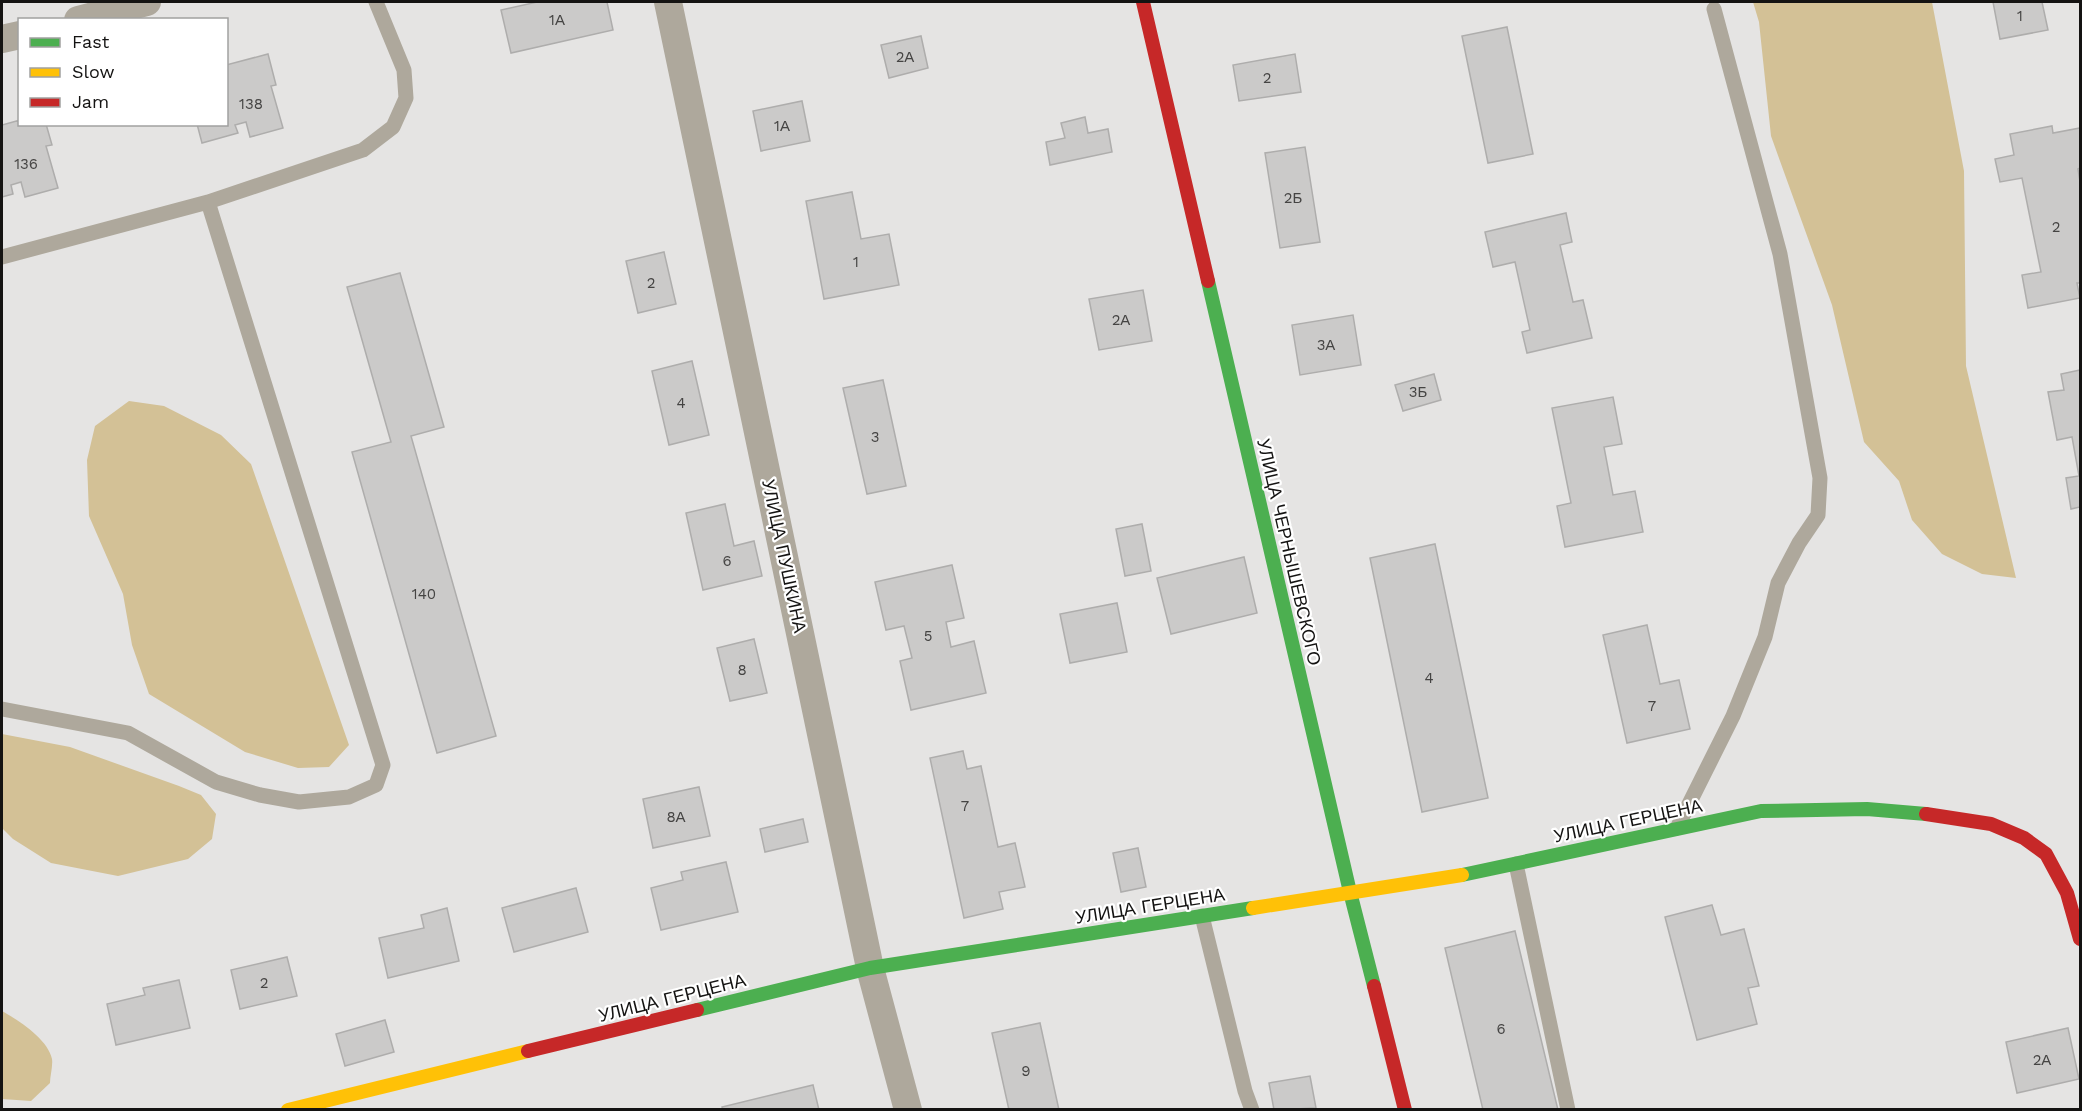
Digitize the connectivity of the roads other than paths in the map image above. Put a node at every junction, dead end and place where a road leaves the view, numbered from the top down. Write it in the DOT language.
graph roads {
  1 [pos="147,2"];
  2 [pos="376,2"];
  3 [pos="668,2"];
  4 [pos="1143,2"];
  5 [pos="1714,9"];
  6 [pos="86,18"];
  7 [pos="18,35"];
  8 [pos="2,39"];
  9 [pos="208,202"];
  10 [pos="2,256"];
  11 [pos="2,709"];
  12 [pos="1676,829"];
  13 [pos="1516,864"];
  14 [pos="1350,892"];
  15 [pos="1202,916"];
  16 [pos="2080,939"];
  17 [pos="870,968"];
  18 [pos="288,1110"];
  19 [pos="908,1110"];
  20 [pos="1252,1110"];
  21 [pos="1405,1110"];
  22 [pos="1568,1110"];
  1 -- 6 [label="street"];
  2 -- 9 [label="lane"];
  3 -- 17 [label="street, УЛИЦА ПУШКИНА"];
  4 -- 14 [label="street, УЛИЦА ЧЕРНЫШЕВСКОГО"];
  5 -- 12 [label="lane"];
  7 -- 8 [label="street"];
  9 -- 10 [label="lane"];
  9 -- 11 [label="lane"];
  12 -- 13 [label="street, УЛИЦА ГЕРЦЕНА"];
  12 -- 16 [label="street, УЛИЦА ГЕРЦЕНА"];
  13 -- 14 [label="street, УЛИЦА ГЕРЦЕНА"];
  13 -- 22 [label="lane"];
  14 -- 15 [label="street, УЛИЦА ГЕРЦЕНА"];
  14 -- 21 [label="street, УЛИЦА ЧЕРНЫШЕВСКОГО"];
  15 -- 17 [label="street, УЛИЦА ГЕРЦЕНА"];
  15 -- 20 [label="lane"];
  17 -- 18 [label="street, УЛИЦА ГЕРЦЕНА"];
  17 -- 19 [label="street, УЛИЦА ПУШКИНА"];
}
